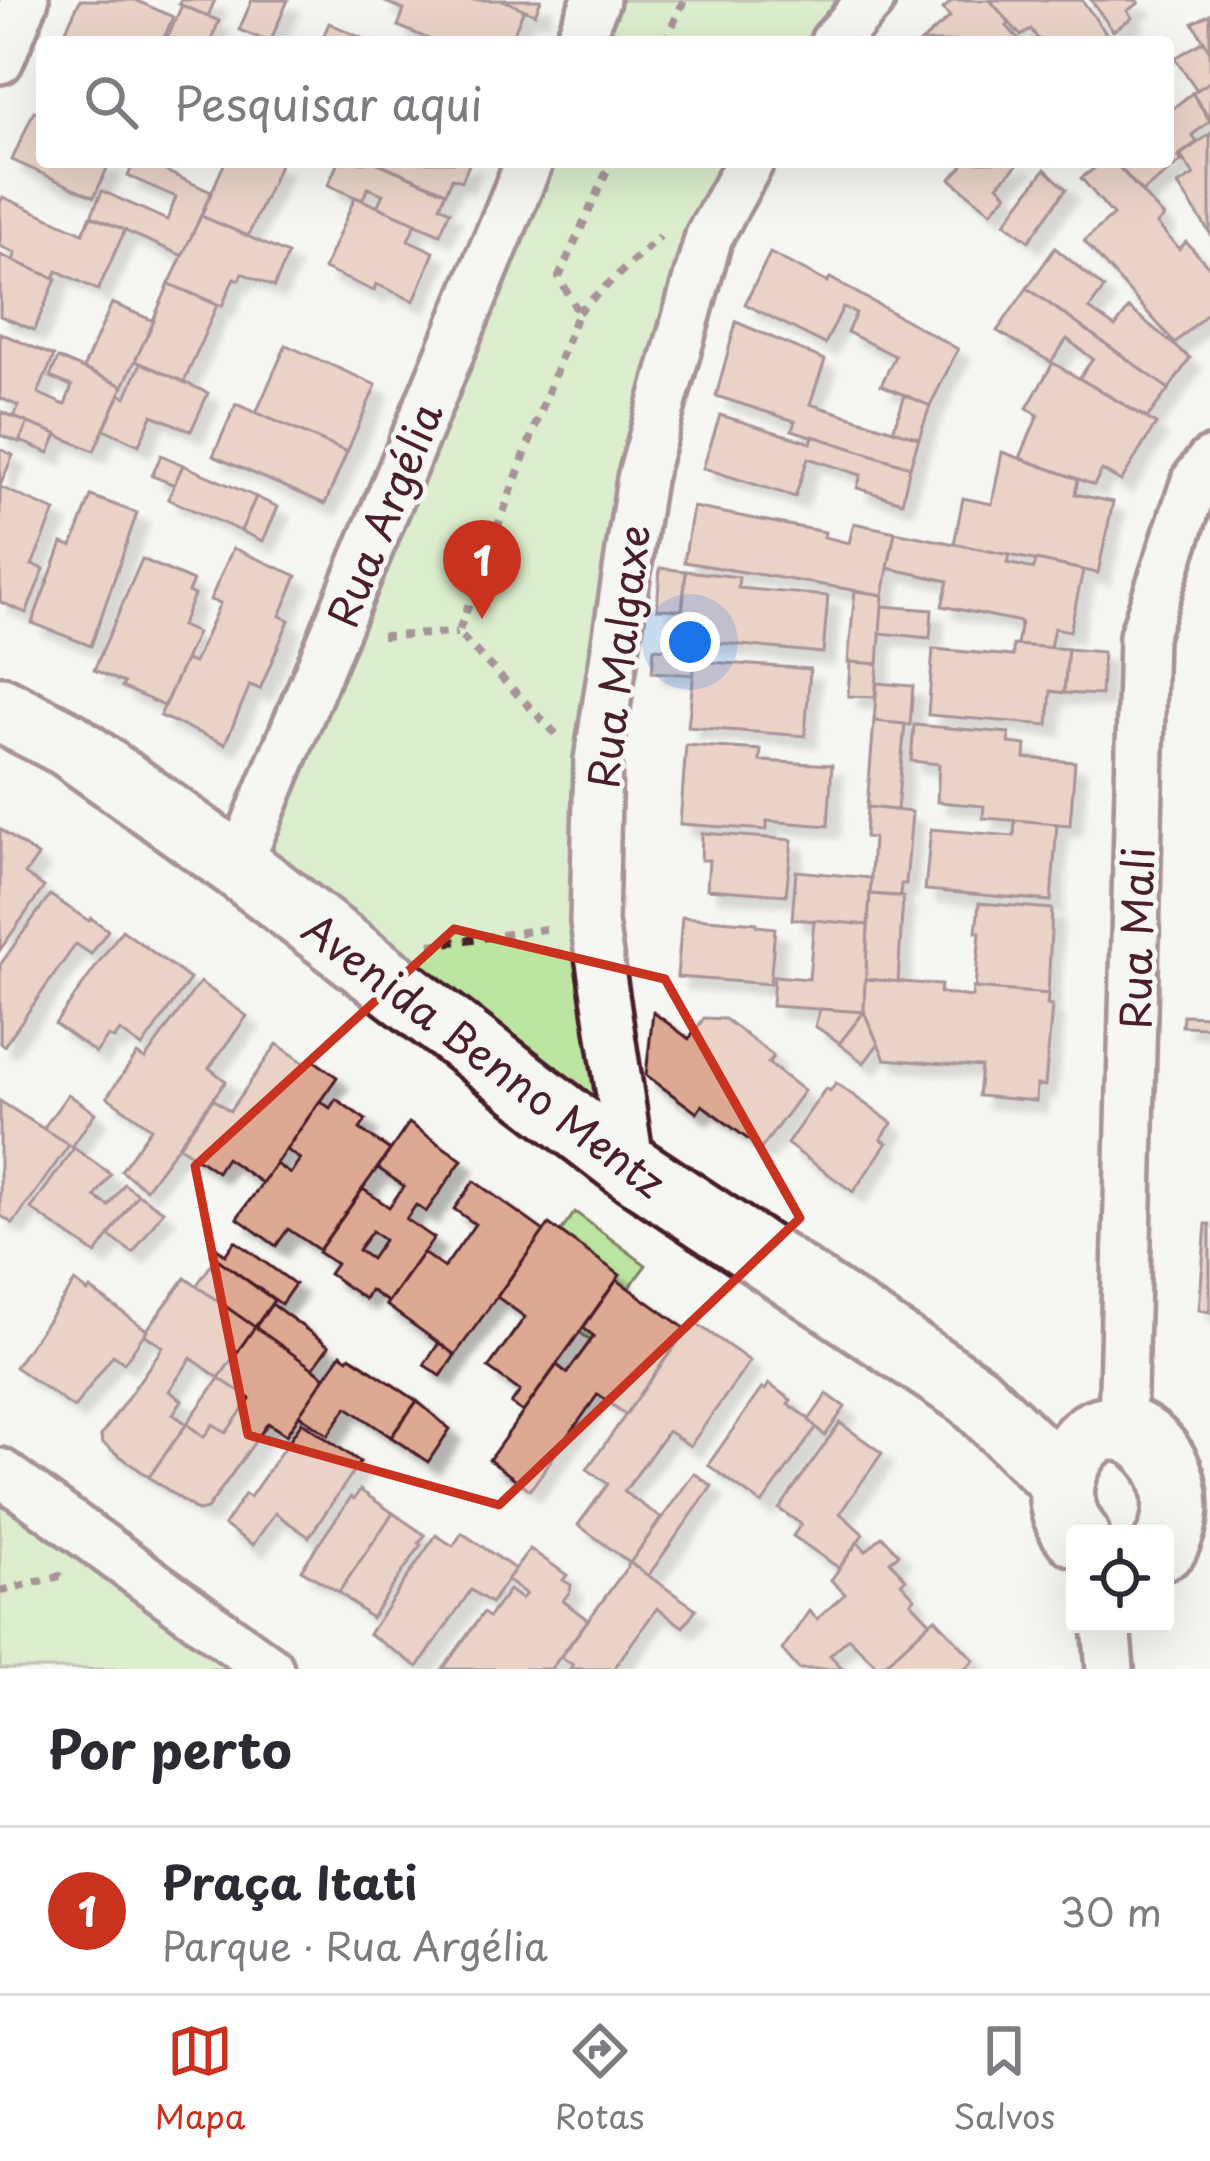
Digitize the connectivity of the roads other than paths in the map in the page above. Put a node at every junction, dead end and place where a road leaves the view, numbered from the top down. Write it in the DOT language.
graph roads {
  1 [pos="26,0"];
  2 [pos="596,0"];
  3 [pos="871,0"];
  4 [pos="581,36"];
  5 [pos="839,36"];
  6 [pos="0,61"];
  7 [pos="527,168"];
  8 [pos="747,168"];
  9 [pos="1210,461"];
  10 [pos="0,709"];
  11 [pos="238,866"];
  12 [pos="631,1168"];
  13 [pos="973,1395"];
  14 [pos="1111,1430"];
  15 [pos="0,1472"];
  16 [pos="1200,1474"];
  17 [pos="1069,1508"];
  18 [pos="1184,1539"];
  19 [pos="1107,1633"];
  20 [pos="269,1669"];
  21 [pos="1110,1669"];
  1 -- 6 [label="street"];
  2 -- 4 [label="street"];
  3 -- 5 [label="street"];
  7 -- 11 [label="street, Rua Argélia"];
  8 -- 12 [label="street, Rua Malgaxe"];
  9 -- 14 [label="street, Rua Mali"];
  10 -- 11 [label="street, Avenida Benno Mentz"];
  11 -- 12 [label="street, Avenida Benno Mentz"];
  12 -- 13 [label="street, Avenida Benno Mentz"];
  13 -- 14 [label="street, Avenida Benno Mentz"];
  13 -- 17 [label="street, Avenida Benno Mentz"];
  14 -- 16 [label="street, Avenida Benno Mentz"];
  14 -- 17 [label="street"];
  15 -- 20 [label="street"];
  16 -- 18 [label="street"];
  19 -- 21 [label="street"];
}
